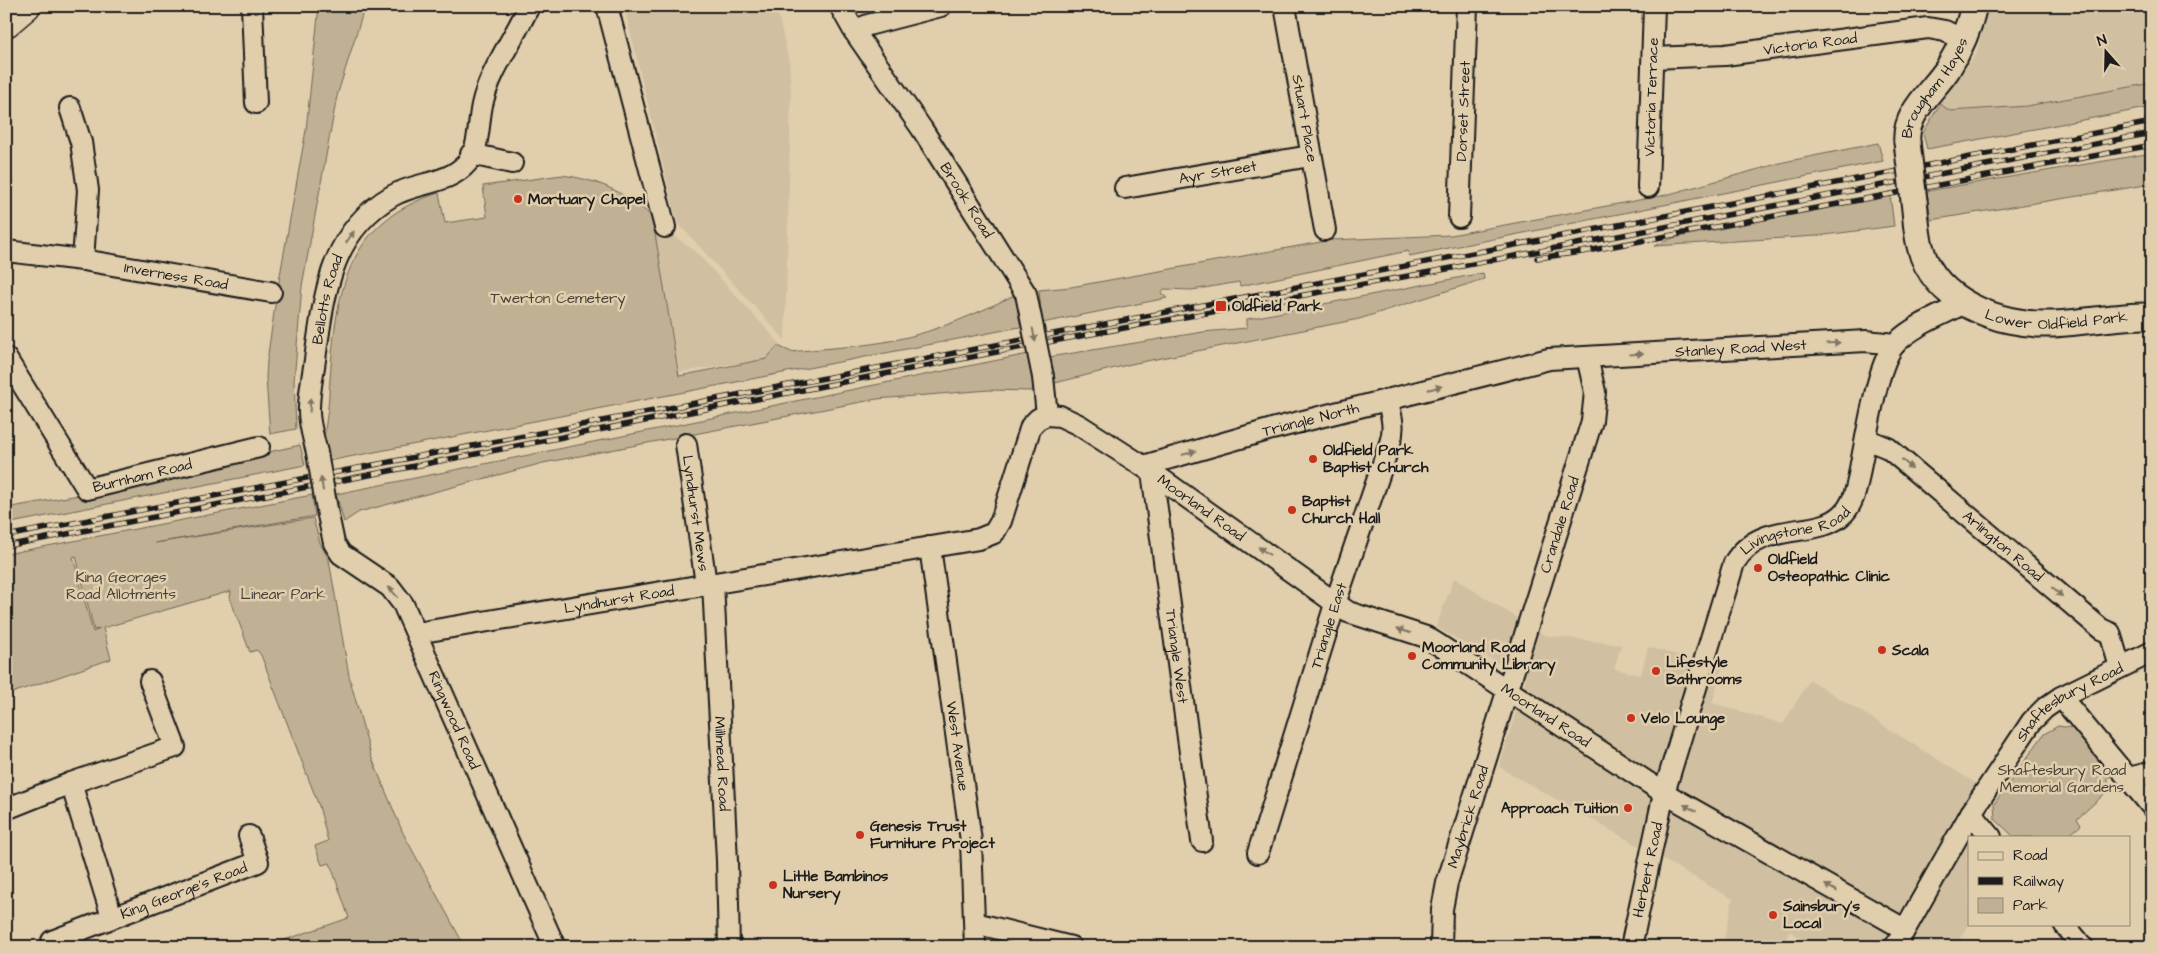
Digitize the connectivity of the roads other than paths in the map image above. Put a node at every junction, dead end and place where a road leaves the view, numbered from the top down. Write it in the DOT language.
graph roads {
  1 [pos="26,6"];
  2 [pos="252,6"];
  3 [pos="528,6"];
  4 [pos="607,6"];
  5 [pos="840,6"];
  6 [pos="941,6"];
  7 [pos="1285,6"];
  8 [pos="1467,6"];
  9 [pos="1654,6"];
  10 [pos="1974,6"];
  11 [pos="6,23"];
  12 [pos="854,31"];
  13 [pos="1963,40"];
  14 [pos="1653,58"];
  15 [pos="256,103"];
  16 [pos="70,108"];
  17 [pos="471,154"];
  18 [pos="1310,156"];
  19 [pos="512,163"];
  20 [pos="1648,187"];
  21 [pos="1125,188"];
  22 [pos="1459,217"];
  23 [pos="665,227"];
  24 [pos="1325,230"];
  25 [pos="6,251"];
  26 [pos="83,260"];
  27 [pos="271,292"];
  28 [pos="1964,303"];
  29 [pos="2152,316"];
  30 [pos="1895,344"];
  31 [pos="1587,357"];
  32 [pos="6,358"];
  33 [pos="1388,400"];
  34 [pos="1047,414"];
  35 [pos="1866,439"];
  36 [pos="686,444"];
  37 [pos="259,447"];
  38 [pos="1147,469"];
  39 [pos="328,515"];
  40 [pos="930,547"];
  41 [pos="709,583"];
  42 [pos="1336,601"];
  43 [pos="417,633"];
  44 [pos="2152,652"];
  45 [pos="2120,667"];
  46 [pos="150,681"];
  47 [pos="1508,690"];
  48 [pos="2061,697"];
  49 [pos="2152,772"];
  50 [pos="2129,778"];
  51 [pos="71,783"];
  52 [pos="1664,793"];
  53 [pos="2152,807"];
  54 [pos="6,809"];
  55 [pos="1971,813"];
  56 [pos="248,836"];
  57 [pos="1990,836"];
  58 [pos="1202,841"];
  59 [pos="1258,853"];
  60 [pos="112,917"];
  61 [pos="975,923"];
  62 [pos="2066,926"];
  63 [pos="1899,938"];
  64 [pos="52,941"];
  65 [pos="555,947"];
  66 [pos="729,947"];
  67 [pos="975,947"];
  68 [pos="1071,947"];
  69 [pos="1441,947"];
  70 [pos="1631,947"];
  71 [pos="2083,947"];
  1 -- 11 [label="highway"];
  2 -- 15 [label="street"];
  3 -- 17 [label="street, Bellotts Road"];
  4 -- 23 [label="street"];
  5 -- 12 [label="street, Brook Road"];
  6 -- 12 [label="street"];
  7 -- 18 [label="street, Stuart Place"];
  8 -- 22 [label="street, Dorset Street"];
  9 -- 14 [label="street, Victoria Terrace"];
  10 -- 13 [label="main road, Brougham Hayes"];
  12 -- 34 [label="street, Brook Road, one-way, bridge"];
  13 -- 14 [label="street, Victoria Road"];
  13 -- 28 [label="main road, Brougham Hayes, bridge"];
  14 -- 20 [label="street, Victoria Terrace"];
  16 -- 26 [label="street"];
  17 -- 19 [label="street"];
  39 -- 17 [label="street, Bellotts Road, one-way, bridge"];
  18 -- 21 [label="street, Ayr Street"];
  18 -- 24 [label="street, Stuart Place"];
  25 -- 26 [label="street, Inverness Road"];
  26 -- 27 [label="street, Inverness Road"];
  28 -- 29 [label="main road, Lower Oldfield Park"];
  28 -- 30 [label="street, Livingstone Road"];
  31 -- 30 [label="street, Stanley Road West, one-way"];
  30 -- 35 [label="street, Livingstone Road"];
  33 -- 31 [label="street, Triangle North, one-way"];
  31 -- 47 [label="street, Crandale Road"];
  32 -- 37 [label="street, Burnham Road"];
  38 -- 33 [label="street, Triangle North, one-way"];
  33 -- 42 [label="street, Triangle East"];
  34 -- 38 [label="street"];
  34 -- 40 [label="street"];
  35 -- 45 [label="street, Arlington Road, one-way"];
  35 -- 52 [label="street, Livingstone Road"];
  36 -- 41 [label="street, Lyndhurst Mews"];
  42 -- 38 [label="street, Moorland Road, one-way"];
  38 -- 58 [label="street, Triangle West"];
  43 -- 39 [label="street, Ringwood Road, one-way"];
  40 -- 41 [label="street, Lyndhurst Road"];
  40 -- 61 [label="street, West Avenue"];
  41 -- 43 [label="street, Lyndhurst Road"];
  41 -- 66 [label="street, Millmead Road"];
  47 -- 42 [label="street, Moorland Road, one-way"];
  42 -- 59 [label="street, Triangle East"];
  43 -- 65 [label="street, Ringwood Road"];
  44 -- 45 [label="street, Shaftesbury Road"];
  45 -- 48 [label="street, Shaftesbury Road"];
  46 -- 51 [label="street"];
  47 -- 52 [label="street, Moorland Road"];
  47 -- 69 [label="street, Maybrick Road"];
  48 -- 50 [label="street"];
  48 -- 55 [label="street, Shaftesbury Road"];
  49 -- 50 [label="street"];
  50 -- 53 [label="street"];
  51 -- 54 [label="street"];
  51 -- 60 [label="street, King George's Road"];
  63 -- 52 [label="street, Moorland Road, one-way"];
  52 -- 70 [label="street, Herbert Road"];
  55 -- 57 [label="street"];
  55 -- 63 [label="street, Shaftesbury Road"];
  56 -- 60 [label="street, King George's Road"];
  60 -- 64 [label="street, King George's Road"];
  61 -- 67 [label="street, West Avenue"];
  61 -- 68 [label="street"];
  62 -- 71 [label="street"];
}
